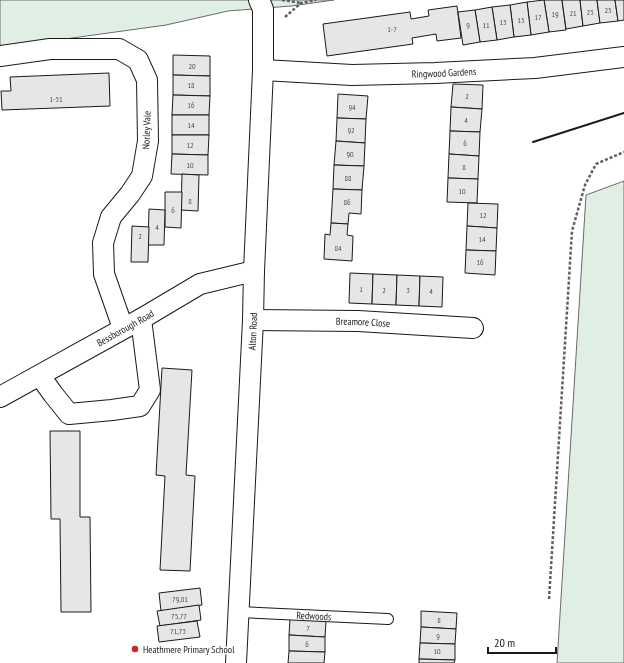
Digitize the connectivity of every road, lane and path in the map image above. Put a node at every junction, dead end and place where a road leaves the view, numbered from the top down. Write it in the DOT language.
graph roads {
  1 [pos="259,0"];
  2 [pos="282,0"];
  3 [pos="316,0"];
  4 [pos="301,3"];
  5 [pos="263,30"];
  6 [pos="0,56"];
  7 [pos="624,57"];
  8 [pos="263,70"];
  9 [pos="624,152"];
  10 [pos="254,271"];
  11 [pos="141,319"];
  12 [pos="253,320"];
  13 [pos="123,328"];
  14 [pos="473,328"];
  15 [pos="40,376"];
  16 [pos="0,397"];
  17 [pos="549,599"];
  18 [pos="239,612"];
  19 [pos="388,619"];
  20 [pos="236,663"];
  1 -- 5 [label="street, Alton Road"];
  2 -- 4 [label="path"];
  3 -- 4 [label="path"];
  4 -- 5 [label="path"];
  5 -- 8 [label="street, Alton Road"];
  6 -- 13 [label="street, Norley Vale"];
  7 -- 8 [label="street, Ringwood Gardens"];
  8 -- 10 [label="street, Alton Road"];
  9 -- 17 [label="path"];
  10 -- 11 [label="street, Bessborough Road"];
  10 -- 12 [label="street, Alton Road"];
  11 -- 13 [label="street, Bessborough Road"];
  11 -- 15 [label="street"];
  12 -- 14 [label="street, Breamore Close"];
  12 -- 18 [label="street, Alton Road"];
  13 -- 15 [label="street, Bessborough Road"];
  15 -- 16 [label="street, Bessborough Road"];
  18 -- 19 [label="lane, Redwoods"];
  18 -- 20 [label="street, Alton Road"];
}
